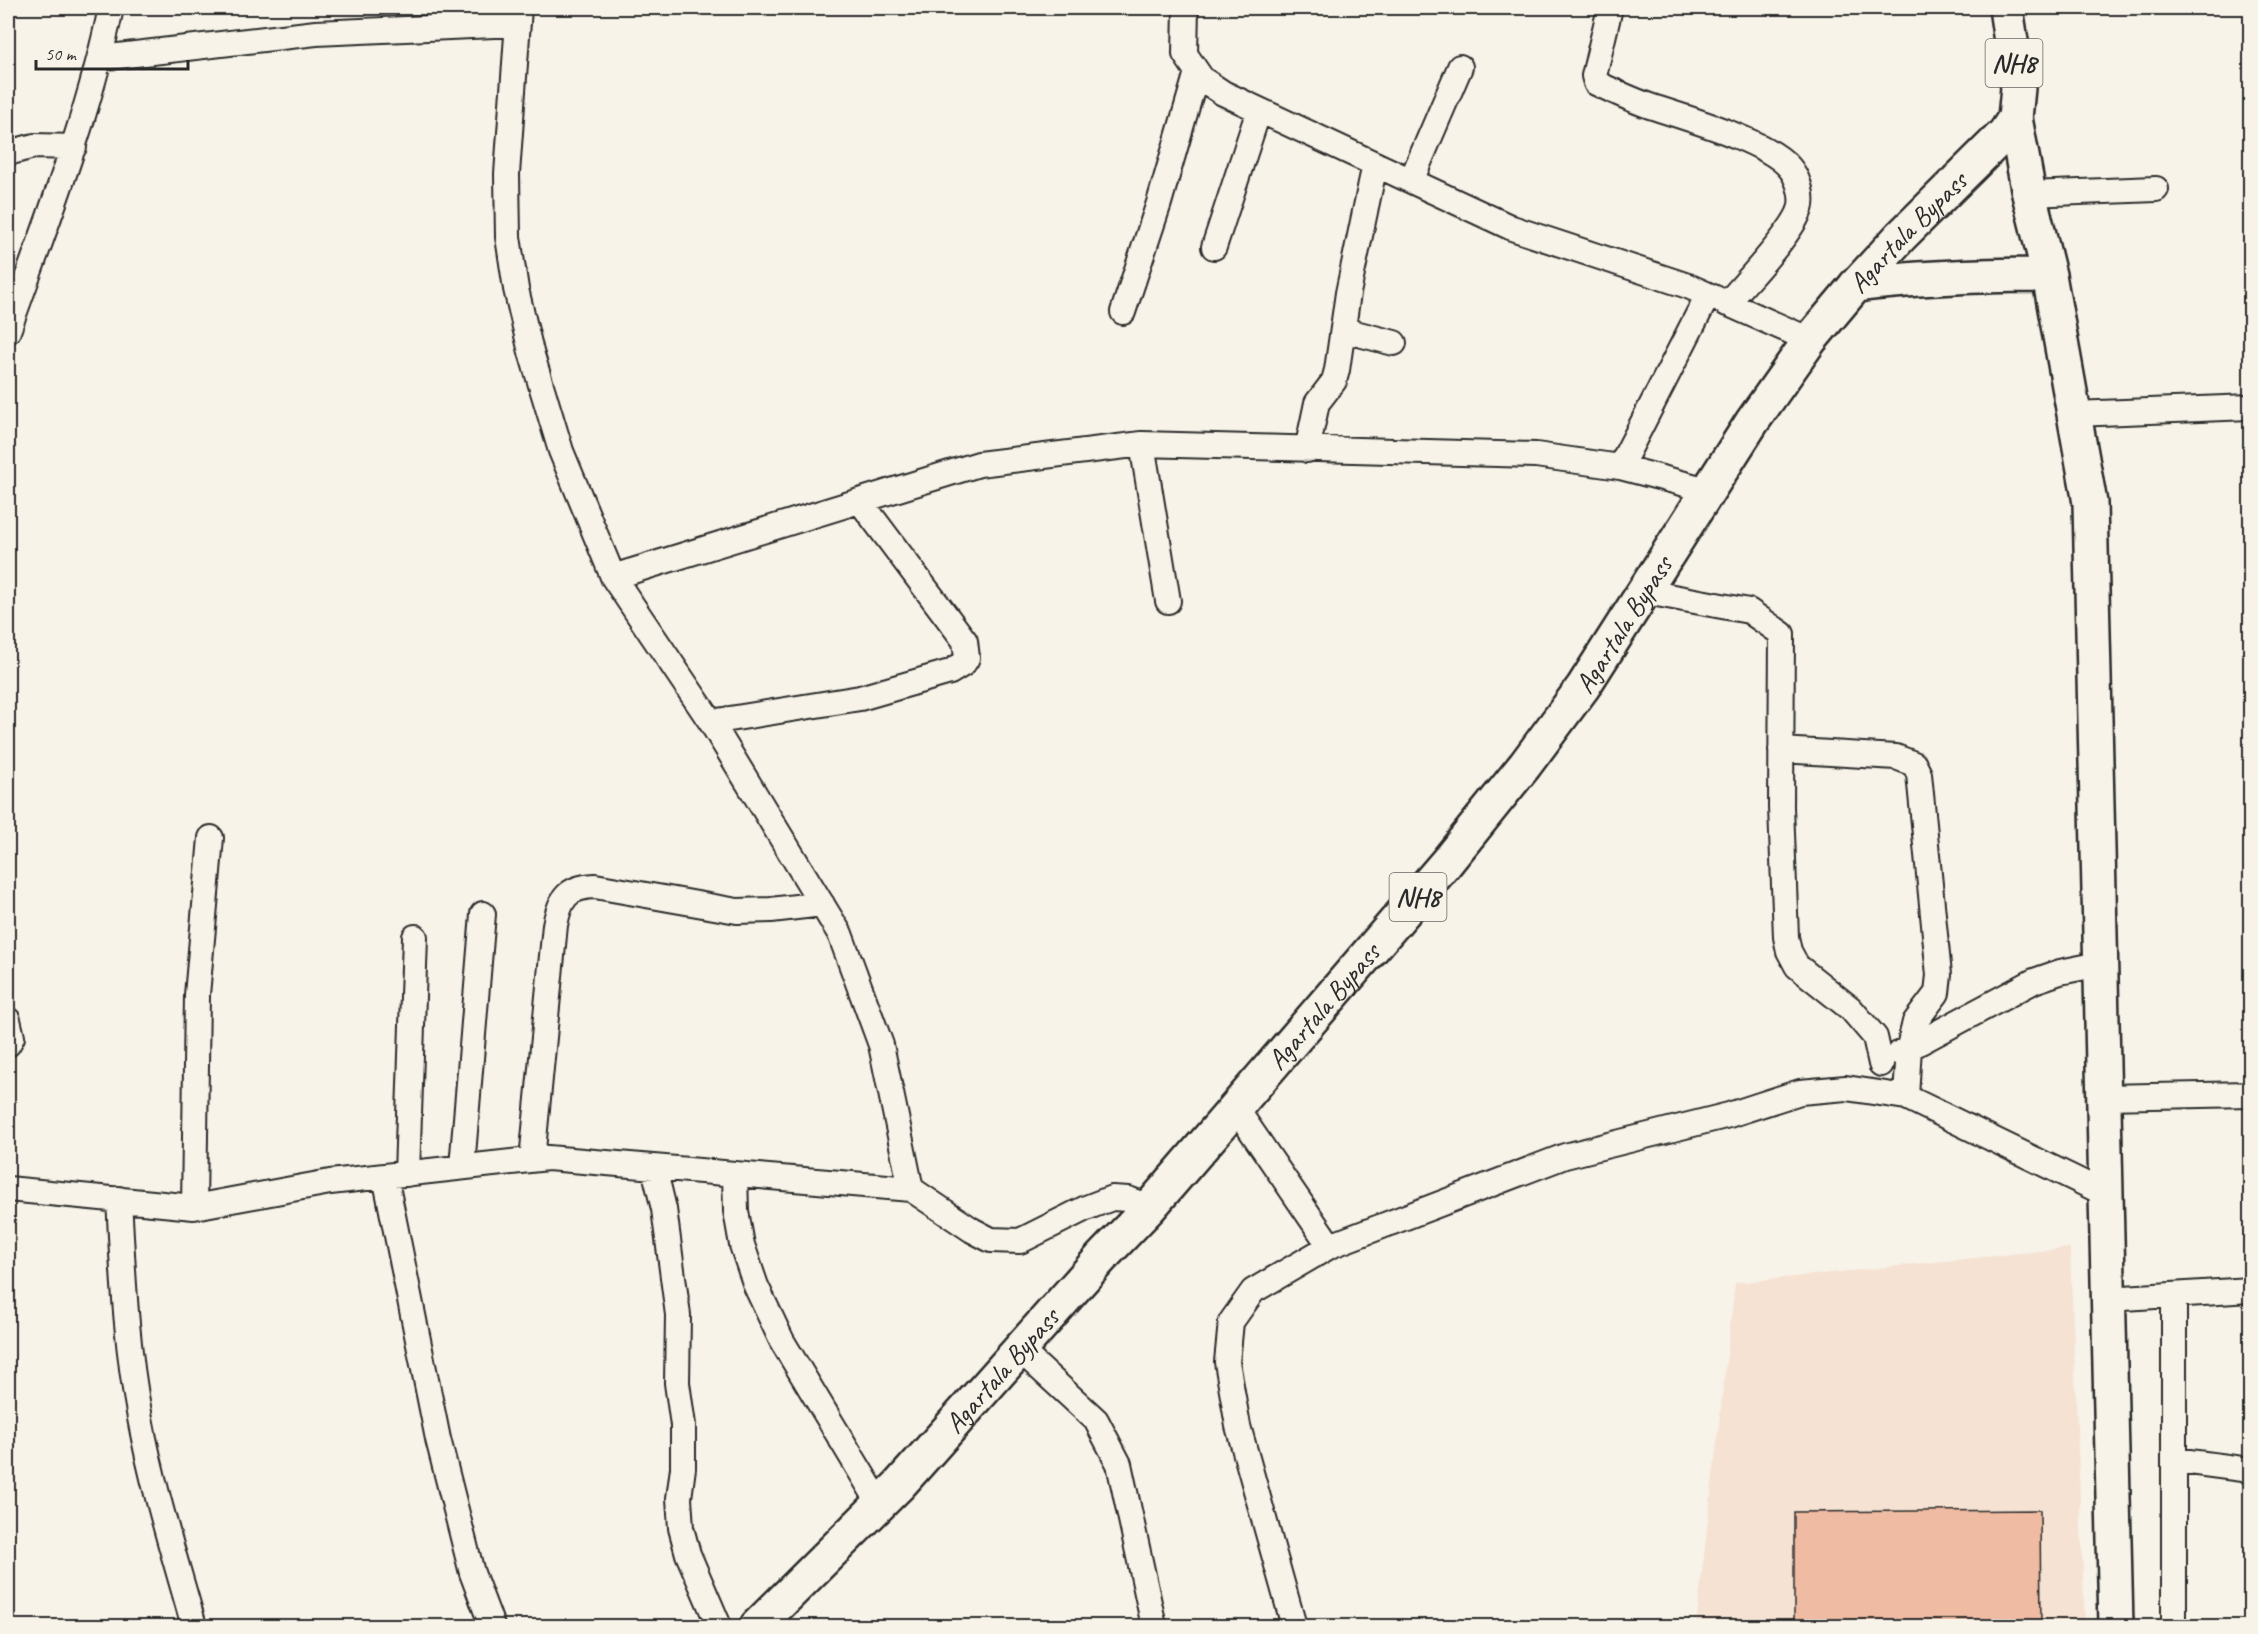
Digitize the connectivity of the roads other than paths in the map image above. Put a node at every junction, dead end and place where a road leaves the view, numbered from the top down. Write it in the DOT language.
graph roads {
  1 [pos="111,8"];
  2 [pos="1186,8"];
  3 [pos="1610,8"];
  4 [pos="2006,8"];
  5 [pos="518,16"];
  6 [pos="101,58"];
  7 [pos="1460,67"];
  8 [pos="1197,72"];
  9 [pos="1259,110"];
  10 [pos="2015,118"];
  11 [pos="74,147"];
  12 [pos="8,153"];
  13 [pos="1375,164"];
  14 [pos="1411,181"];
  15 [pos="2156,189"];
  16 [pos="2029,194"];
  17 [pos="1215,246"];
  18 [pos="2049,275"];
  19 [pos="1856,285"];
  20 [pos="1718,299"];
  21 [pos="1124,312"];
  22 [pos="1343,330"];
  23 [pos="8,331"];
  24 [pos="1810,340"];
  25 [pos="1394,343"];
  26 [pos="2250,407"];
  27 [pos="2074,414"];
  28 [pos="1142,444"];
  29 [pos="1307,450"];
  30 [pos="1620,467"];
  31 [pos="1708,490"];
  32 [pos="860,501"];
  33 [pos="613,577"];
  34 [pos="1646,592"];
  35 [pos="1168,601"];
  36 [pos="711,722"];
  37 [pos="1781,750"];
  38 [pos="211,838"];
  39 [pos="822,904"];
  40 [pos="483,914"];
  41 [pos="415,937"];
  42 [pos="2100,964"];
  43 [pos="8,1020"];
  44 [pos="8,1044"];
  45 [pos="1909,1047"];
  46 [pos="1881,1064"];
  47 [pos="1859,1090"];
  48 [pos="2250,1094"];
  49 [pos="1906,1097"];
  50 [pos="2104,1097"];
  51 [pos="1235,1107"];
  52 [pos="532,1160"];
  53 [pos="462,1167"];
  54 [pos="654,1168"];
  55 [pos="396,1175"];
  56 [pos="735,1175"];
  57 [pos="8,1189"];
  58 [pos="911,1189"];
  59 [pos="2106,1194"];
  60 [pos="118,1199"];
  61 [pos="194,1207"];
  62 [pos="1150,1207"];
  63 [pos="1330,1246"];
  64 [pos="2250,1290"];
  65 [pos="2174,1295"];
  66 [pos="2109,1299"];
  67 [pos="1020,1350"];
  68 [pos="2174,1460"];
  69 [pos="2250,1470"];
  70 [pos="880,1504"];
  71 [pos="195,1626"];
  72 [pos="492,1626"];
  73 [pos="719,1626"];
  74 [pos="757,1626"];
  75 [pos="1154,1626"];
  76 [pos="1294,1626"];
  77 [pos="2116,1626"];
  78 [pos="2174,1626"];
  1 -- 6 [label="street"];
  2 -- 8 [label="street"];
  3 -- 20 [label="street"];
  4 -- 10 [label="main road, NH8"];
  5 -- 6 [label="street"];
  5 -- 33 [label="street"];
  6 -- 11 [label="street"];
  7 -- 14 [label="street"];
  8 -- 9 [label="street"];
  8 -- 21 [label="street"];
  9 -- 13 [label="street"];
  9 -- 17 [label="street"];
  10 -- 16 [label="main road"];
  10 -- 19 [label="main road, Agartala Bypass / NH8"];
  11 -- 12 [label="street"];
  11 -- 23 [label="street"];
  13 -- 14 [label="street"];
  13 -- 22 [label="street"];
  14 -- 20 [label="street"];
  15 -- 16 [label="street"];
  16 -- 18 [label="main road"];
  18 -- 19 [label="main road"];
  18 -- 27 [label="main road"];
  19 -- 24 [label="main road, Agartala Bypass / NH8"];
  20 -- 24 [label="street"];
  20 -- 30 [label="street"];
  22 -- 25 [label="street"];
  22 -- 29 [label="street"];
  24 -- 31 [label="main road, Agartala Bypass / NH8"];
  26 -- 27 [label="street"];
  27 -- 42 [label="main road"];
  28 -- 29 [label="street"];
  28 -- 32 [label="street"];
  28 -- 35 [label="street"];
  29 -- 30 [label="street"];
  30 -- 31 [label="street"];
  31 -- 34 [label="main road, Agartala Bypass / NH8"];
  32 -- 33 [label="street"];
  32 -- 36 [label="street"];
  33 -- 36 [label="street"];
  34 -- 37 [label="street"];
  34 -- 51 [label="main road, Agartala Bypass / NH8"];
  36 -- 39 [label="street"];
  37 -- 45 [label="street"];
  37 -- 46 [label="street"];
  38 -- 61 [label="street"];
  39 -- 52 [label="street"];
  39 -- 58 [label="street"];
  40 -- 53 [label="street"];
  41 -- 55 [label="street"];
  42 -- 45 [label="street"];
  42 -- 50 [label="main road"];
  43 -- 44 [label="street"];
  45 -- 46 [label="street"];
  45 -- 49 [label="street"];
  46 -- 47 [label="street"];
  47 -- 49 [label="street"];
  47 -- 63 [label="street"];
  48 -- 50 [label="street"];
  49 -- 59 [label="street"];
  50 -- 59 [label="main road"];
  51 -- 62 [label="main road, Agartala Bypass / NH8"];
  51 -- 63 [label="street"];
  52 -- 53 [label="street"];
  52 -- 54 [label="street"];
  53 -- 55 [label="street"];
  54 -- 56 [label="street"];
  54 -- 73 [label="street"];
  55 -- 61 [label="street"];
  55 -- 72 [label="street"];
  56 -- 58 [label="street"];
  56 -- 70 [label="street"];
  57 -- 60 [label="street"];
  58 -- 62 [label="street"];
  59 -- 66 [label="main road"];
  60 -- 61 [label="street"];
  60 -- 71 [label="street"];
  62 -- 67 [label="main road, Agartala Bypass / NH8"];
  63 -- 76 [label="street"];
  64 -- 65 [label="street"];
  65 -- 66 [label="street"];
  65 -- 68 [label="street"];
  66 -- 77 [label="main road"];
  67 -- 70 [label="main road, Agartala Bypass / NH8"];
  67 -- 75 [label="street"];
  68 -- 69 [label="street"];
  68 -- 78 [label="street"];
  70 -- 74 [label="main road, Agartala Bypass / NH8"];
}
